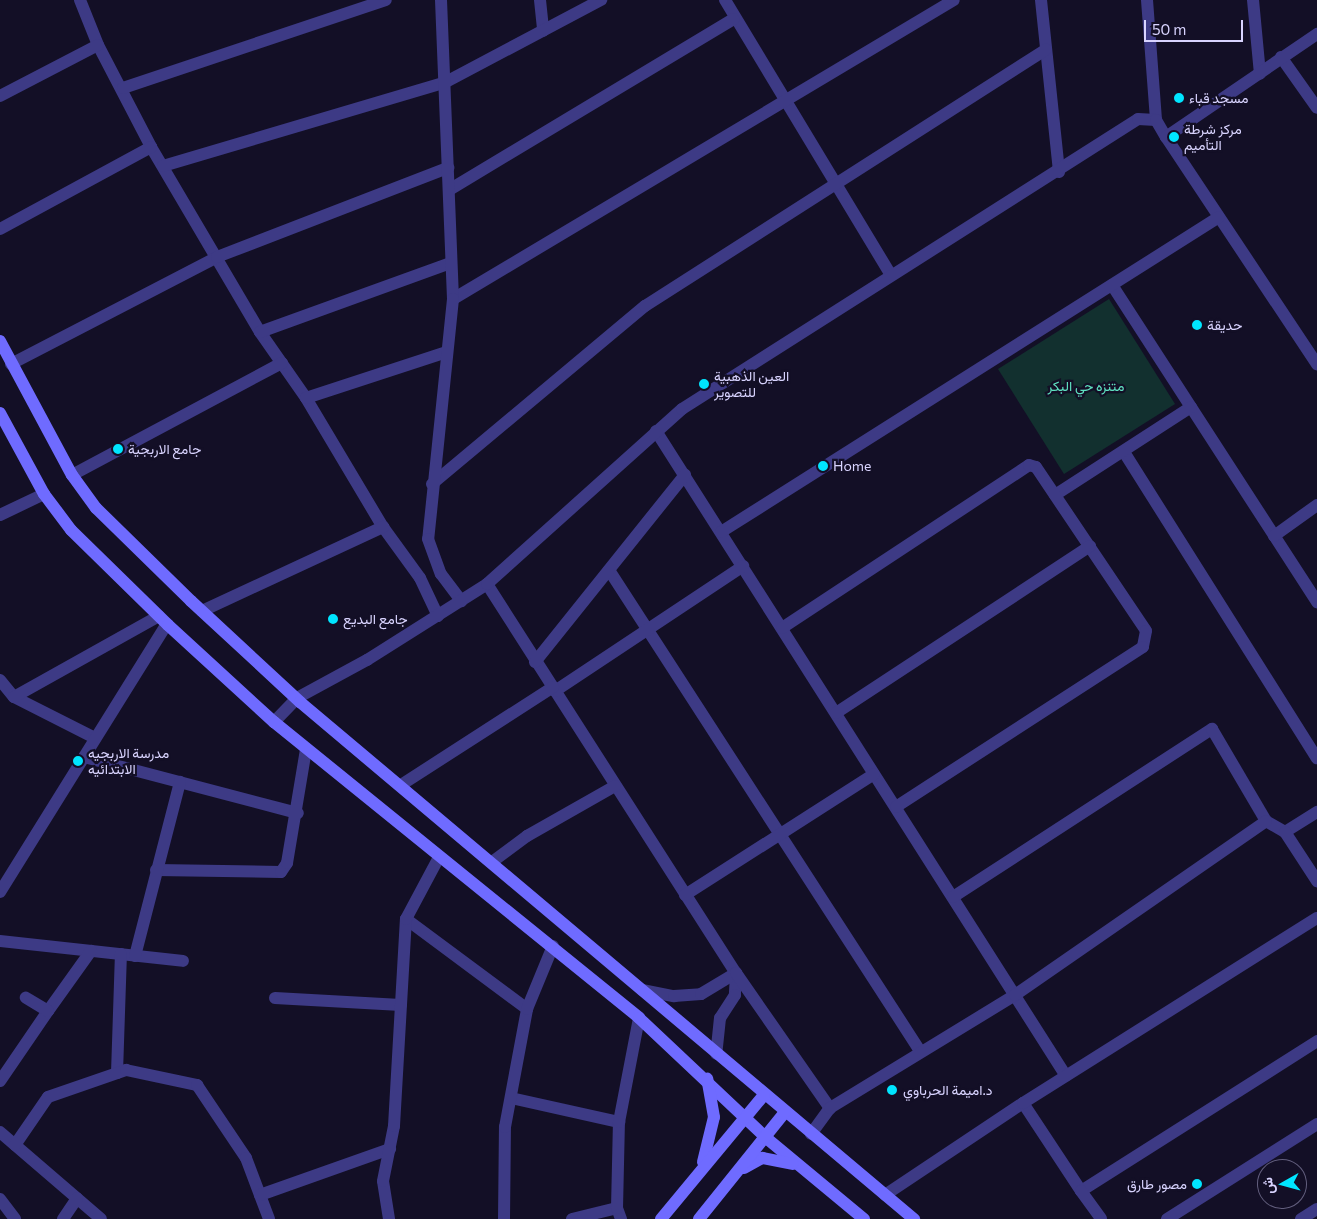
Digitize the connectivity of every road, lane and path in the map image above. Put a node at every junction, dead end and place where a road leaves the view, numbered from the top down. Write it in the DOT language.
graph roads {
  1 [pos="80,0"];
  2 [pos="386,0"];
  3 [pos="440,0"];
  4 [pos="540,0"];
  5 [pos="601,0"];
  6 [pos="725,0"];
  7 [pos="954,0"];
  8 [pos="1041,0"];
  9 [pos="1147,0"];
  10 [pos="1253,0"];
  11 [pos="939,4"];
  12 [pos="734,19"];
  13 [pos="543,31"];
  14 [pos="1317,34"];
  15 [pos="98,45"];
  16 [pos="1046,50"];
  17 [pos="1281,57"];
  18 [pos="1260,74"];
  19 [pos="444,84"];
  20 [pos="123,88"];
  21 [pos="0,96"];
  22 [pos="787,101"];
  23 [pos="1317,108"];
  24 [pos="1156,120"];
  25 [pos="1166,137"];
  26 [pos="152,148"];
  27 [pos="163,166"];
  28 [pos="448,168"];
  29 [pos="1059,172"];
  30 [pos="836,182"];
  31 [pos="448,190"];
  32 [pos="1219,217"];
  33 [pos="0,229"];
  34 [pos="217,257"];
  35 [pos="452,263"];
  36 [pos="891,275"];
  37 [pos="1112,285"];
  38 [pos="453,299"];
  39 [pos="260,332"];
  40 [pos="0,342"];
  41 [pos="447,352"];
  42 [pos="11,364"];
  43 [pos="282,364"];
  44 [pos="1317,364"];
  45 [pos="306,398"];
  46 [pos="1190,407"];
  47 [pos="0,413"];
  48 [pos="656,431"];
  49 [pos="1124,452"];
  50 [pos="72,475"];
  51 [pos="685,475"];
  52 [pos="432,484"];
  53 [pos="44,494"];
  54 [pos="1055,495"];
  55 [pos="1317,506"];
  56 [pos="0,515"];
  57 [pos="383,526"];
  58 [pos="721,532"];
  59 [pos="1274,536"];
  60 [pos="1090,546"];
  61 [pos="743,566"];
  62 [pos="609,570"];
  63 [pos="487,584"];
  64 [pos="460,601"];
  65 [pos="1317,602"];
  66 [pos="202,611"];
  67 [pos="438,616"];
  68 [pos="163,620"];
  69 [pos="782,628"];
  70 [pos="648,632"];
  71 [pos="535,662"];
  72 [pos="0,680"];
  73 [pos="554,689"];
  74 [pos="14,697"];
  75 [pos="297,698"];
  76 [pos="836,713"];
  77 [pos="274,722"];
  78 [pos="95,738"];
  79 [pos="306,749"];
  80 [pos="84,757"];
  81 [pos="1317,758"];
  82 [pos="874,774"];
  83 [pos="180,782"];
  84 [pos="401,785"];
  85 [pos="615,786"];
  86 [pos="896,807"];
  87 [pos="1317,812"];
  88 [pos="298,813"];
  89 [pos="1266,821"];
  90 [pos="1285,832"];
  91 [pos="780,836"];
  92 [pos="438,859"];
  93 [pos="492,862"];
  94 [pos="156,870"];
  95 [pos="1317,881"];
  96 [pos="0,892"];
  97 [pos="685,895"];
  98 [pos="953,897"];
  99 [pos="1317,918"];
  100 [pos="406,919"];
  101 [pos="0,941"];
  102 [pos="553,946"];
  103 [pos="91,951"];
  104 [pos="121,954"];
  105 [pos="135,956"];
  106 [pos="183,961"];
  107 [pos="736,973"];
  108 [pos="642,990"];
  109 [pos="1015,995"];
  110 [pos="26,998"];
  111 [pos="275,998"];
  112 [pos="401,1005"];
  113 [pos="527,1008"];
  114 [pos="48,1011"];
  115 [pos="639,1018"];
  116 [pos="1317,1041"];
  117 [pos="920,1051"];
  118 [pos="716,1054"];
  119 [pos="118,1073"];
  120 [pos="1066,1076"];
  121 [pos="707,1080"];
  122 [pos="0,1081"];
  123 [pos="764,1095"];
  124 [pos="511,1098"];
  125 [pos="1023,1103"];
  126 [pos="830,1108"];
  127 [pos="785,1112"];
  128 [pos="745,1115"];
  129 [pos="619,1122"];
  130 [pos="1317,1124"];
  131 [pos="0,1132"];
  132 [pos="811,1134"];
  133 [pos="764,1136"];
  134 [pos="15,1145"];
  135 [pos="390,1149"];
  136 [pos="700,1172"];
  137 [pos="812,1175"];
  138 [pos="731,1179"];
  139 [pos="1081,1191"];
  140 [pos="260,1195"];
  141 [pos="885,1195"];
  142 [pos="76,1198"];
  143 [pos="0,1199"];
  144 [pos="1317,1209"];
  145 [pos="619,1214"];
  146 [pos="665,1218"];
  147 [pos="15,1219"];
  148 [pos="63,1219"];
  149 [pos="101,1219"];
  150 [pos="269,1219"];
  151 [pos="389,1219"];
  152 [pos="504,1219"];
  153 [pos="572,1219"];
  154 [pos="699,1219"];
  155 [pos="864,1219"];
  156 [pos="914,1219"];
  157 [pos="1101,1219"];
  158 [pos="1167,1219"];
  159 [pos="1301,1219"];
  1 -- 15 [label="street"];
  2 -- 20 [label="street"];
  3 -- 19 [label="street"];
  4 -- 13 [label="street"];
  5 -- 13 [label="street"];
  6 -- 12 [label="street"];
  7 -- 11 [label="street"];
  8 -- 16 [label="street"];
  9 -- 24 [label="street"];
  10 -- 18 [label="street"];
  11 -- 22 [label="street"];
  12 -- 22 [label="street"];
  12 -- 31 [label="street"];
  13 -- 19 [label="street"];
  14 -- 17 [label="street"];
  15 -- 20 [label="street"];
  15 -- 21 [label="street"];
  16 -- 29 [label="street"];
  16 -- 30 [label="street"];
  17 -- 18 [label="street"];
  17 -- 23 [label="street"];
  18 -- 25 [label="street"];
  19 -- 27 [label="street"];
  19 -- 28 [label="street"];
  20 -- 26 [label="street"];
  22 -- 30 [label="street"];
  22 -- 38 [label="street"];
  24 -- 25 [label="street"];
  24 -- 29 [label="street"];
  25 -- 32 [label="street"];
  26 -- 27 [label="street"];
  26 -- 33 [label="street"];
  27 -- 34 [label="street"];
  28 -- 31 [label="street"];
  28 -- 34 [label="street"];
  29 -- 36 [label="street"];
  30 -- 36 [label="street"];
  30 -- 52 [label="street"];
  31 -- 35 [label="street"];
  32 -- 37 [label="street"];
  32 -- 44 [label="street"];
  34 -- 39 [label="street"];
  34 -- 42 [label="street"];
  35 -- 38 [label="street"];
  35 -- 39 [label="street"];
  36 -- 48 [label="street"];
  37 -- 46 [label="street"];
  37 -- 58 [label="street"];
  38 -- 41 [label="street"];
  39 -- 43 [label="street"];
  40 -- 42 [label="main road"];
  41 -- 45 [label="street"];
  41 -- 52 [label="street"];
  42 -- 50 [label="main road"];
  43 -- 45 [label="street"];
  43 -- 50 [label="street"];
  45 -- 57 [label="street"];
  46 -- 49 [label="street"];
  46 -- 59 [label="street"];
  47 -- 53 [label="main road"];
  48 -- 51 [label="street"];
  48 -- 63 [label="street"];
  49 -- 54 [label="street"];
  49 -- 81 [label="street"];
  50 -- 66 [label="main road"];
  51 -- 58 [label="street"];
  51 -- 62 [label="street"];
  52 -- 64 [label="street"];
  53 -- 56 [label="street"];
  53 -- 68 [label="main road"];
  54 -- 60 [label="street"];
  54 -- 69 [label="street"];
  55 -- 59 [label="street"];
  57 -- 66 [label="street"];
  57 -- 67 [label="street"];
  58 -- 61 [label="street"];
  59 -- 65 [label="street"];
  60 -- 76 [label="street"];
  60 -- 86 [label="street"];
  61 -- 69 [label="street"];
  61 -- 70 [label="street"];
  62 -- 70 [label="street"];
  62 -- 71 [label="street"];
  63 -- 64 [label="street"];
  63 -- 71 [label="street"];
  64 -- 67 [label="street"];
  66 -- 75 [label="main road"];
  67 -- 75 [label="street"];
  68 -- 74 [label="street"];
  68 -- 77 [label="main road"];
  68 -- 78 [label="street"];
  69 -- 76 [label="street"];
  70 -- 73 [label="street"];
  70 -- 91 [label="street"];
  71 -- 73 [label="street"];
  72 -- 74 [label="street"];
  73 -- 84 [label="street"];
  73 -- 85 [label="street"];
  74 -- 78 [label="street"];
  75 -- 77 [label="street"];
  75 -- 84 [label="main road"];
  76 -- 82 [label="street"];
  77 -- 79 [label="main road"];
  78 -- 80 [label="street"];
  79 -- 88 [label="street"];
  79 -- 92 [label="main road"];
  80 -- 83 [label="street"];
  80 -- 96 [label="street"];
  82 -- 86 [label="street"];
  82 -- 91 [label="street"];
  83 -- 88 [label="street"];
  83 -- 94 [label="street"];
  84 -- 93 [label="main road"];
  85 -- 93 [label="street"];
  85 -- 97 [label="street"];
  86 -- 98 [label="street"];
  87 -- 90 [label="street"];
  88 -- 94 [label="street"];
  89 -- 90 [label="street"];
  89 -- 98 [label="street"];
  89 -- 109 [label="street"];
  90 -- 95 [label="street"];
  91 -- 97 [label="street"];
  91 -- 117 [label="street"];
  92 -- 100 [label="street"];
  92 -- 102 [label="main road"];
  93 -- 108 [label="main road"];
  94 -- 105 [label="street"];
  97 -- 107 [label="street"];
  98 -- 109 [label="street"];
  99 -- 120 [label="street"];
  100 -- 112 [label="street"];
  100 -- 113 [label="street"];
  101 -- 103 [label="street"];
  102 -- 113 [label="street"];
  102 -- 115 [label="main road"];
  103 -- 104 [label="street"];
  103 -- 114 [label="street"];
  104 -- 105 [label="street"];
  104 -- 119 [label="street"];
  105 -- 106 [label="street"];
  107 -- 108 [label="street"];
  107 -- 118 [label="street"];
  107 -- 126 [label="street"];
  108 -- 118 [label="main road"];
  109 -- 117 [label="street"];
  109 -- 120 [label="street"];
  110 -- 114 [label="street"];
  111 -- 112 [label="street"];
  112 -- 135 [label="street"];
  113 -- 124 [label="street"];
  114 -- 122 [label="street"];
  115 -- 121 [label="main road"];
  115 -- 129 [label="street"];
  116 -- 139 [label="street"];
  117 -- 126 [label="street"];
  118 -- 123 [label="main road"];
  119 -- 134 [label="street"];
  119 -- 140 [label="street"];
  120 -- 125 [label="street"];
  121 -- 128 [label="main road"];
  121 -- 136 [label="main road"];
  123 -- 127 [label="main road"];
  123 -- 128 [label="main road"];
  124 -- 129 [label="street"];
  124 -- 152 [label="street"];
  125 -- 139 [label="street"];
  125 -- 141 [label="street"];
  126 -- 132 [label="street"];
  127 -- 132 [label="main road"];
  127 -- 133 [label="main road"];
  128 -- 133 [label="main road"];
  128 -- 136 [label="main road"];
  129 -- 145 [label="street"];
  130 -- 158 [label="street"];
  131 -- 134 [label="street"];
  132 -- 141 [label="main road"];
  133 -- 137 [label="main road"];
  133 -- 138 [label="main road"];
  134 -- 142 [label="street"];
  135 -- 140 [label="street"];
  135 -- 151 [label="street"];
  136 -- 146 [label="main road"];
  137 -- 138 [label="main road"];
  137 -- 155 [label="main road"];
  138 -- 154 [label="main road"];
  139 -- 157 [label="street"];
  140 -- 150 [label="street"];
  141 -- 156 [label="main road"];
  142 -- 148 [label="street"];
  142 -- 149 [label="street"];
  143 -- 147 [label="street"];
  144 -- 159 [label="street"];
  145 -- 153 [label="street"];
}
